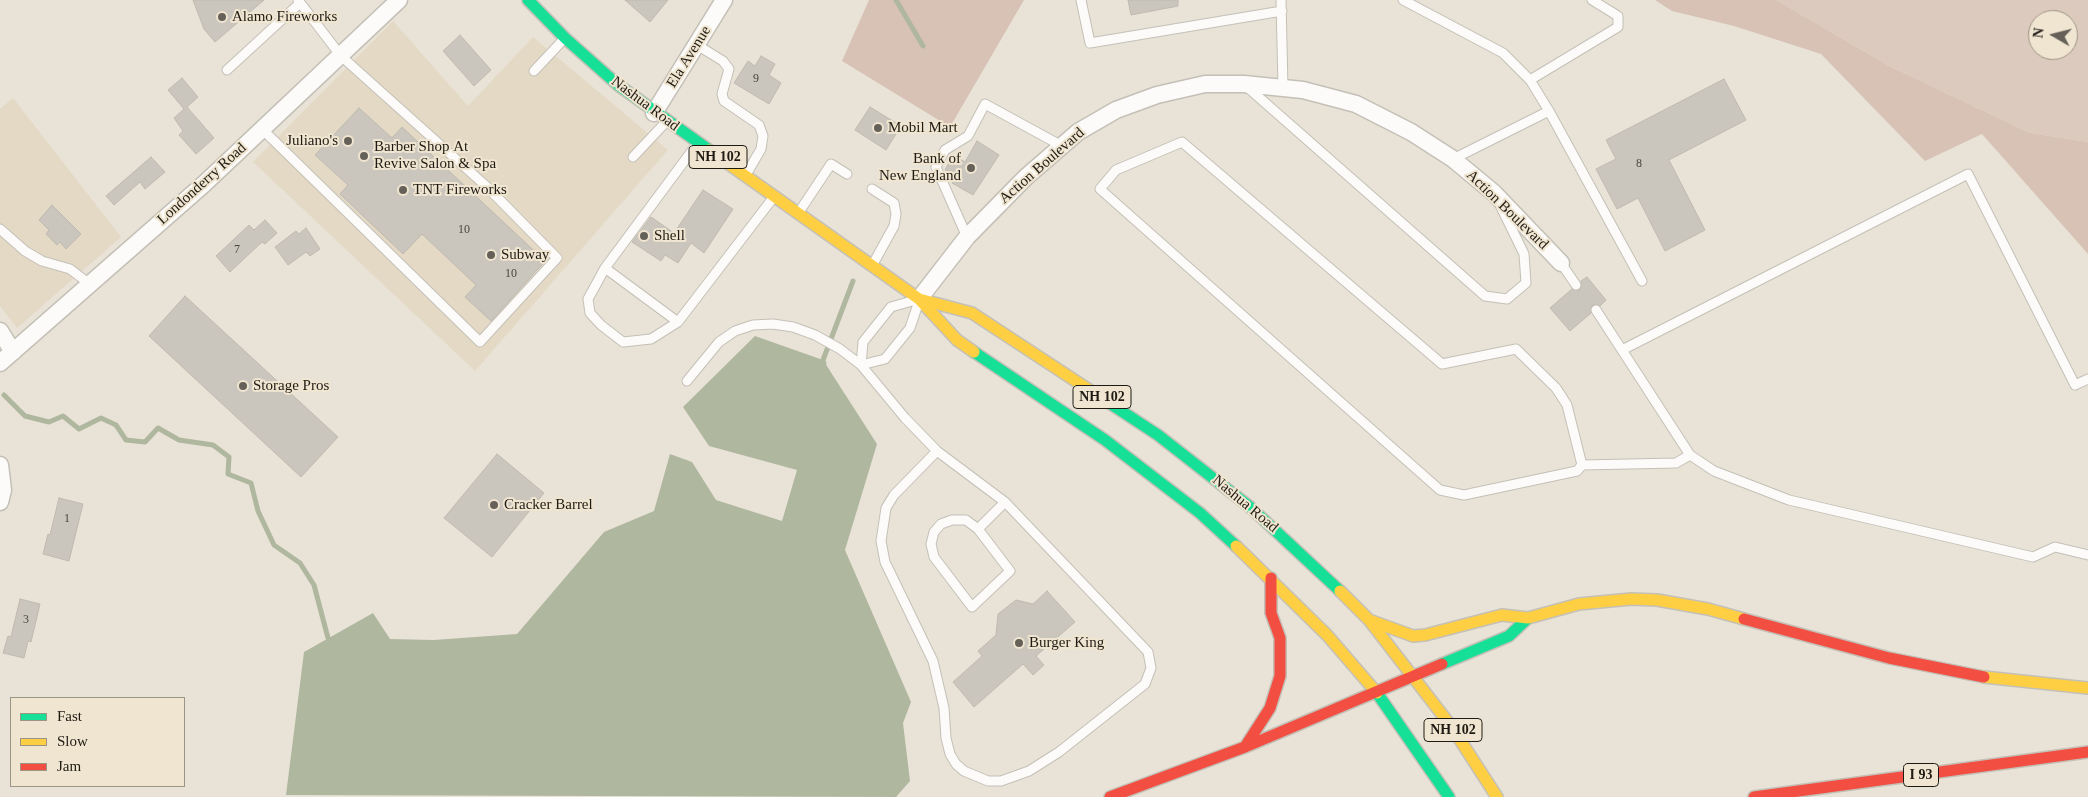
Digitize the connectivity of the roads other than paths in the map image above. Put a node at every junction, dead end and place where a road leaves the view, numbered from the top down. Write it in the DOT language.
graph roads {
  1 [pos="399,0"];
  2 [pos="528,0"];
  3 [pos="724,0"];
  4 [pos="1081,0"];
  5 [pos="1282,0"];
  6 [pos="1402,0"];
  7 [pos="1592,0"];
  8 [pos="299,2"];
  9 [pos="1282,11"];
  10 [pos="564,38"];
  11 [pos="697,45"];
  12 [pos="341,56"];
  13 [pos="227,70"];
  14 [pos="534,71"];
  15 [pos="1530,80"];
  16 [pos="1244,84"];
  17 [pos="1283,87"];
  18 [pos="1549,111"];
  19 [pos="660,117"];
  20 [pos="262,129"];
  21 [pos="697,143"];
  22 [pos="1062,146"];
  23 [pos="633,157"];
  24 [pos="1453,159"];
  25 [pos="847,174"];
  26 [pos="746,176"];
  27 [pos="872,189"];
  28 [pos="1494,193"];
  29 [pos="775,196"];
  30 [pos="798,212"];
  31 [pos="0,229"];
  32 [pos="967,237"];
  33 [pos="1561,263"];
  34 [pos="872,265"];
  35 [pos="606,268"];
  36 [pos="1642,281"];
  37 [pos="91,285"];
  38 [pos="1576,285"];
  39 [pos="920,299"];
  40 [pos="1596,310"];
  41 [pos="678,322"];
  42 [pos="0,331"];
  43 [pos="1622,350"];
  44 [pos="13,352"];
  45 [pos="0,363"];
  46 [pos="861,365"];
  47 [pos="2088,379"];
  48 [pos="687,381"];
  49 [pos="937,451"];
  50 [pos="1690,455"];
  51 [pos="0,465"];
  52 [pos="1582,465"];
  53 [pos="0,502"];
  54 [pos="1005,502"];
  55 [pos="978,529"];
  56 [pos="2088,555"];
  57 [pos="1271,578"];
  58 [pos="1528,618"];
  59 [pos="1369,620"];
  60 [pos="1414,676"];
  61 [pos="2088,688"];
  62 [pos="1376,692"];
  63 [pos="1245,747"];
  64 [pos="2088,752"];
  65 [pos="1447,794"];
  66 [pos="1110,797"];
  67 [pos="1497,797"];
  68 [pos="1754,797"];
  1 -- 12 [label="street, Londonderry Road"];
  2 -- 10 [label="main road, Nashua Road / NH 102"];
  3 -- 11 [label="street, Ela Avenue"];
  4 -- 9 [label="lane"];
  5 -- 9 [label="lane"];
  6 -- 15 [label="lane"];
  7 -- 15 [label="lane"];
  8 -- 12 [label="lane"];
  8 -- 13 [label="lane"];
  9 -- 17 [label="lane"];
  10 -- 14 [label="lane"];
  10 -- 19 [label="main road, Nashua Road / NH 102"];
  11 -- 19 [label="street, Ela Avenue"];
  11 -- 26 [label="lane"];
  12 -- 20 [label="street, Londonderry Road"];
  12 -- 20 [label="lane"];
  15 -- 18 [label="lane"];
  16 -- 17 [label="street, Action Boulevard"];
  16 -- 22 [label="street, Action Boulevard"];
  16 -- 28 [label="lane"];
  17 -- 24 [label="street, Action Boulevard"];
  18 -- 24 [label="lane"];
  18 -- 36 [label="lane"];
  19 -- 21 [label="main road, Nashua Road / NH 102"];
  19 -- 23 [label="lane"];
  20 -- 37 [label="street, Londonderry Road"];
  21 -- 26 [label="main road, Nashua Road / NH 102"];
  21 -- 35 [label="lane"];
  22 -- 32 [label="street, Action Boulevard"];
  22 -- 32 [label="lane"];
  24 -- 28 [label="street, Action Boulevard"];
  25 -- 30 [label="lane"];
  26 -- 29 [label="main road, Nashua Road / NH 102"];
  27 -- 34 [label="lane"];
  28 -- 33 [label="street, Action Boulevard"];
  29 -- 30 [label="main road, Nashua Road / NH 102"];
  29 -- 41 [label="lane"];
  30 -- 34 [label="main road, Nashua Road / NH 102"];
  31 -- 37 [label="lane"];
  32 -- 39 [label="street, Action Boulevard"];
  33 -- 38 [label="lane"];
  34 -- 39 [label="main road, Nashua Road / NH 102"];
  35 -- 41 [label="lane"];
  35 -- 41 [label="lane"];
  37 -- 44 [label="street, Londonderry Road"];
  39 -- 46 [label="lane"];
  39 -- 46 [label="lane"];
  39 -- 57 [label="main road, Nashua Road / NH 102"];
  39 -- 59 [label="main road, Nashua Road / NH 102"];
  40 -- 43 [label="lane"];
  42 -- 44 [label="street"];
  43 -- 47 [label="lane"];
  43 -- 50 [label="lane"];
  44 -- 45 [label="street, Londonderry Road"];
  46 -- 48 [label="lane"];
  46 -- 49 [label="lane"];
  49 -- 54 [label="lane"];
  49 -- 54 [label="lane"];
  50 -- 52 [label="lane"];
  50 -- 56 [label="lane"];
  51 -- 53 [label="street"];
  52 -- 52 [label="lane"];
  54 -- 55 [label="lane"];
  55 -- 55 [label="lane"];
  57 -- 62 [label="main road, Nashua Road / NH 102"];
  57 -- 63 [label="main road"];
  58 -- 59 [label="main road"];
  58 -- 60 [label="main road"];
  58 -- 61 [label="main road"];
  59 -- 60 [label="main road, Nashua Road / NH 102"];
  60 -- 62 [label="main road"];
  60 -- 67 [label="main road, Nashua Road / NH 102"];
  62 -- 63 [label="main road"];
  62 -- 65 [label="main road, Nashua Road / NH 102"];
  63 -- 66 [label="main road"];
  64 -- 68 [label="main road, I 93"];
}
